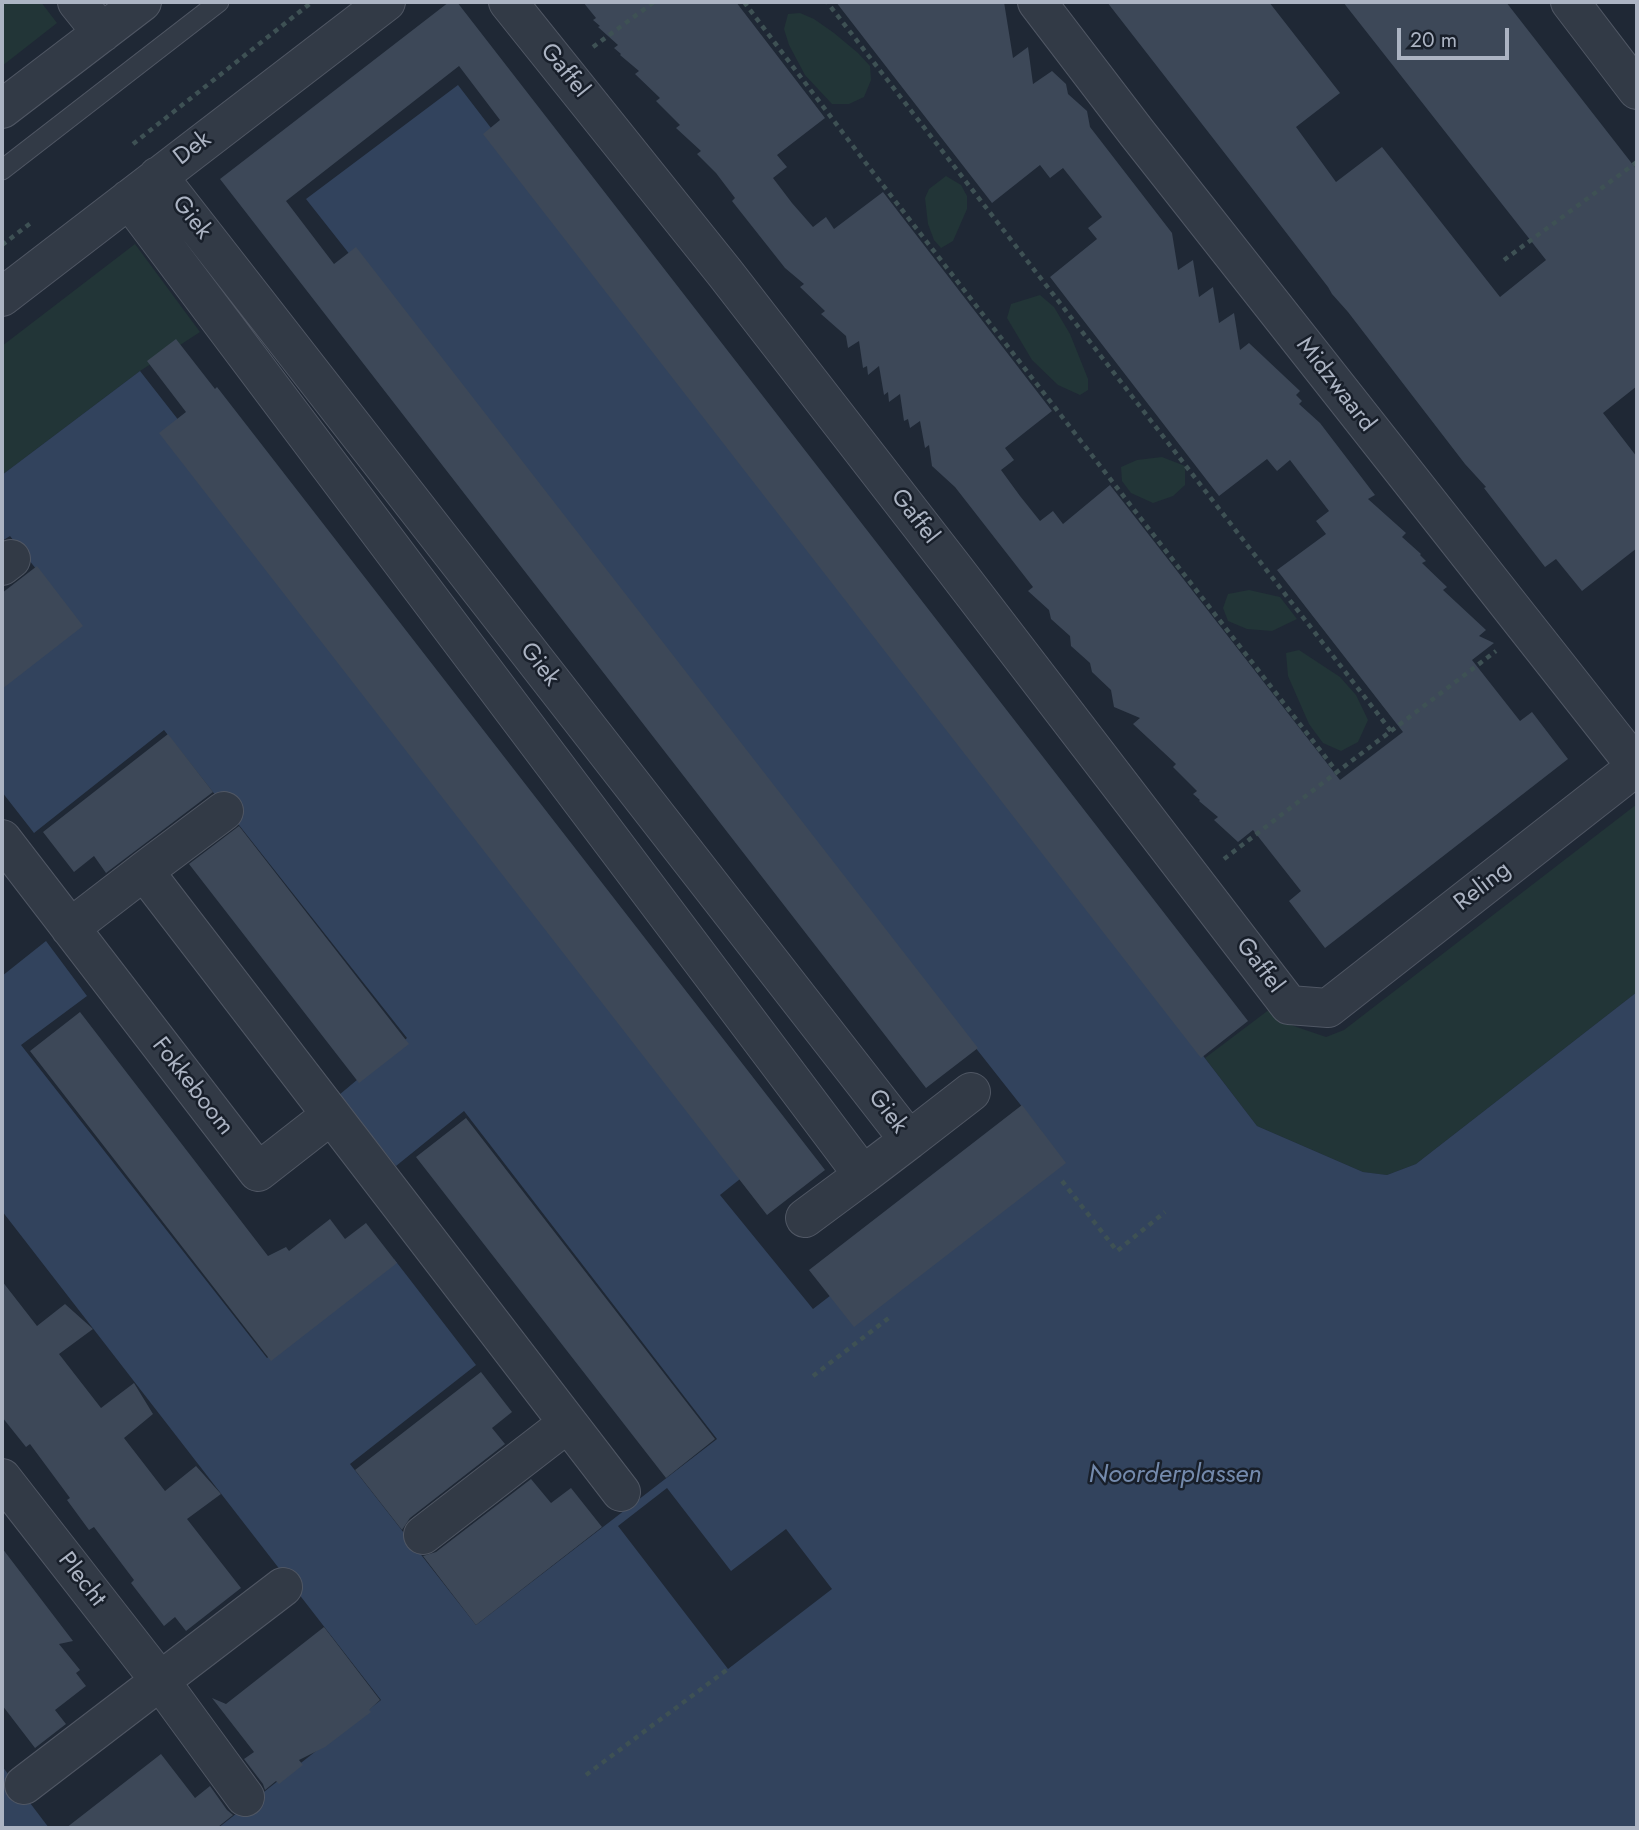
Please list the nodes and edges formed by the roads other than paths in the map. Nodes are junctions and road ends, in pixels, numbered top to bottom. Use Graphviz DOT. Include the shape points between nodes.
graph roads {
  1 [pos="77,2"];
  2 [pos="142,2"];
  3 [pos="219,2"];
  4 [pos="386,2"];
  5 [pos="509,2"];
  6 [pos="1037,2"];
  7 [pos="1570,2"];
  8 [pos="102,33"];
  9 [pos="1637,90"];
  10 [pos="2,109"];
  11 [pos="2,170"];
  12 [pos="143,188"];
  13 [pos="2,296"];
  14 [pos="1637,766"];
  15 [pos="225,811"];
  16 [pos="2,839"];
  17 [pos="144,871"];
  18 [pos="70,928"];
  19 [pos="1328,1008"];
  20 [pos="971,1092"];
  21 [pos="331,1115"];
  22 [pos="909,1140"];
  23 [pos="863,1175"];
  24 [pos="805,1218"];
  25 [pos="568,1423"];
  26 [pos="2,1478"];
  27 [pos="621,1492"];
  28 [pos="423,1535"];
  29 [pos="284,1587"];
  30 [pos="161,1682"];
  31 [pos="24,1785"];
  32 [pos="245,1797"];
  1 -- 8 [label="street"];
  2 -- 8 [label="street"];
  3 -- 11 [label="lane"];
  4 -- 12 [label="street, Dek"];
  5 -- 19 [label="street, Gaffel" via="751,306 1289,1006"];
  6 -- 14 [label="street, Midzwaard"];
  7 -- 9 [label="street"];
  8 -- 10 [label="street"];
  12 -- 13 [label="street, Dek"];
  12 -- 22 [label="street, Giek"];
  12 -- 23 [label="street, Giek"];
  14 -- 19 [label="street, Reling"];
  15 -- 17 [label="street"];
  16 -- 18 [label="street, Fokkeboom"];
  17 -- 18 [label="street"];
  17 -- 21 [label="street"];
  18 -- 21 [label="street, Fokkeboom" via="258,1172"];
  20 -- 22 [label="street"];
  21 -- 25 [label="street"];
  22 -- 23 [label="street, Giek"];
  23 -- 24 [label="street"];
  25 -- 27 [label="street"];
  25 -- 28 [label="street"];
  26 -- 30 [label="street, Plecht"];
  29 -- 30 [label="street"];
  30 -- 31 [label="street"];
  30 -- 32 [label="street, Plecht"];
}
